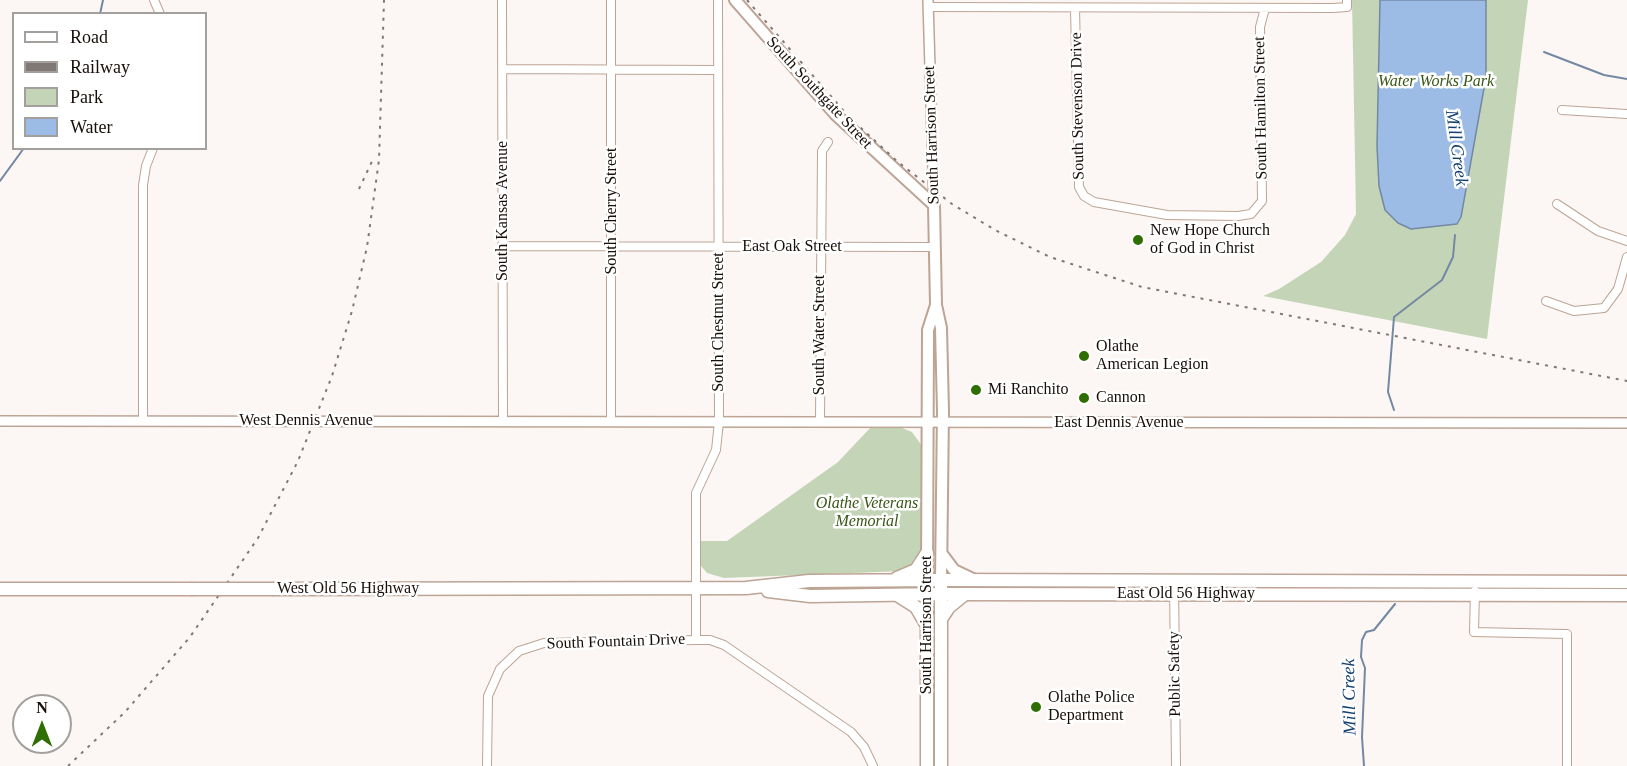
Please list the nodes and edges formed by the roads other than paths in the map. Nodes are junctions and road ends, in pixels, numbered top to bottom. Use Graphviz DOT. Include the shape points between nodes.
graph roads {
  1 [pos="502,0"];
  2 [pos="611,0"];
  3 [pos="718,0"];
  4 [pos="735,0"];
  5 [pos="1347,3"];
  6 [pos="928,4"];
  7 [pos="1151,4"];
  8 [pos="1251,4"];
  9 [pos="1075,8"];
  10 [pos="1265,8"];
  11 [pos="503,69"];
  12 [pos="612,69"];
  13 [pos="718,70"];
  14 [pos="1562,110"];
  15 [pos="1627,114"];
  16 [pos="828,142"];
  17 [pos="152,150"];
  18 [pos="1089,199"];
  19 [pos="1557,204"];
  20 [pos="934,205"];
  21 [pos="1627,241"];
  22 [pos="503,246"];
  23 [pos="612,247"];
  24 [pos="718,247"];
  25 [pos="820,247"];
  26 [pos="935,247"];
  27 [pos="1627,257"];
  28 [pos="1546,301"];
  29 [pos="936,305"];
  30 [pos="0,421"];
  31 [pos="143,421"];
  32 [pos="503,421"];
  33 [pos="611,421"];
  34 [pos="719,422"];
  35 [pos="820,422"];
  36 [pos="928,423"];
  37 [pos="943,423"];
  38 [pos="1627,423"];
  39 [pos="927,553"];
  40 [pos="942,553"];
  41 [pos="890,580"];
  42 [pos="927,580"];
  43 [pos="941,580"];
  44 [pos="976,580"];
  45 [pos="1174,581"];
  46 [pos="1627,582"];
  47 [pos="695,588"];
  48 [pos="746,588"];
  49 [pos="0,589"];
  50 [pos="1475,589"];
  51 [pos="927,594"];
  52 [pos="941,594"];
  53 [pos="965,594"];
  54 [pos="1174,594"];
  55 [pos="896,595"];
  56 [pos="1627,595"];
  57 [pos="941,619"];
  58 [pos="927,625"];
  59 [pos="696,640"];
  60 [pos="487,766"];
  61 [pos="873,766"];
  62 [pos="927,766"];
  63 [pos="941,766"];
  64 [pos="1176,766"];
  65 [pos="1567,766"];
  1 -- 11 [label="street, South Kansas Avenue"];
  2 -- 12 [label="street, South Cherry Street"];
  3 -- 13 [label="street, South Chestnut Street"];
  4 -- 20 [label="main road, South Southgate Street" via="835,114"];
  5 -- 10 [label="street"];
  6 -- 9 [label="street"];
  6 -- 20 [label="street, South Harrison Street"];
  7 -- 8 [label="street"];
  7 -- 9 [label="street"];
  8 -- 10 [label="street"];
  9 -- 18 [label="street, South Stevenson Drive" via="1079,187"];
  10 -- 18 [label="street, South Hamilton Street" via="1260,27 1260,207 1251,214 1238,216 1167,215"];
  11 -- 12 [label="street"];
  11 -- 22 [label="street, South Kansas Avenue"];
  12 -- 13 [label="street"];
  12 -- 23 [label="street, South Cherry Street"];
  13 -- 24 [label="street, South Chestnut Street"];
  14 -- 15 [label="street"];
  16 -- 25 [label="street, South Water Street" via="822,151"];
  17 -- 31 [label="street" via="143,185"];
  19 -- 21 [label="street" via="1598,231"];
  20 -- 26 [label="main road, South Harrison Street"];
  22 -- 23 [label="street, East Oak Street"];
  22 -- 32 [label="street, South Kansas Avenue"];
  23 -- 24 [label="street, East Oak Street"];
  23 -- 33 [label="street, South Cherry Street"];
  24 -- 25 [label="street, East Oak Street"];
  24 -- 34 [label="street, South Chestnut Street"];
  25 -- 26 [label="street, East Oak Street"];
  25 -- 35 [label="street, South Water Street"];
  26 -- 29 [label="main road, South Harrison Street"];
  27 -- 28 [label="street" via="1618,289 1604,308 1574,311"];
  29 -- 36 [label="main road, South Harrison Street" via="928,330"];
  29 -- 37 [label="main road, South Harrison Street"];
  30 -- 31 [label="street, West Dennis Avenue"];
  31 -- 32 [label="street, West Dennis Avenue"];
  32 -- 33 [label="street, West Dennis Avenue"];
  33 -- 34 [label="street, East Dennis Avenue"];
  34 -- 35 [label="street, East Dennis Avenue"];
  34 -- 47 [label="street, South Chestnut Street" via="716,450 696,493"];
  35 -- 36 [label="street, East Dennis Avenue"];
  36 -- 37 [label="street, East Dennis Avenue"];
  36 -- 39 [label="main road, South Harrison Street"];
  37 -- 38 [label="street, East Dennis Avenue"];
  37 -- 40 [label="main road, South Harrison Street"];
  39 -- 41 [label="main road" via="916,570"];
  39 -- 42 [label="main road, South Harrison Street"];
  40 -- 43 [label="main road, South Harrison Street"];
  40 -- 44 [label="main road" via="954,570"];
  41 -- 42 [label="main road, East Old 56 Highway"];
  41 -- 48 [label="main road, East Old 56 Highway" via="809,581"];
  42 -- 43 [label="main road, East Old 56 Highway"];
  42 -- 51 [label="main road, South Harrison Street"];
  43 -- 44 [label="main road, East Old 56 Highway"];
  43 -- 52 [label="main road, South Harrison Street"];
  44 -- 45 [label="main road, East Old 56 Highway"];
  45 -- 50 [label="main road, East Old 56 Highway"];
  45 -- 54 [label="street, Public Safety"];
  46 -- 50 [label="main road, East Old 56 Highway"];
  47 -- 48 [label="main road, East Old 56 Highway"];
  47 -- 49 [label="main road, West Old 56 Highway, bridge"];
  47 -- 59 [label="street, South Chestnut Street"];
  48 -- 55 [label="main road, East Old 56 Highway" via="810,596"];
  50 -- 54 [label="main road, East Old 56 Highway"];
  50 -- 56 [label="main road, East Old 56 Highway"];
  50 -- 65 [label="street" via="1476,633 1567,634"];
  51 -- 52 [label="main road, East Old 56 Highway"];
  51 -- 55 [label="main road, East Old 56 Highway"];
  51 -- 58 [label="main road, South Harrison Street"];
  52 -- 53 [label="main road, East Old 56 Highway"];
  52 -- 57 [label="main road, South Harrison Street"];
  53 -- 54 [label="main road, East Old 56 Highway"];
  53 -- 57 [label="main road"];
  54 -- 64 [label="street, Public Safety"];
  55 -- 58 [label="main road" via="916,607"];
  57 -- 63 [label="main road, South Harrison Street"];
  58 -- 62 [label="main road, South Harrison Street"];
  59 -- 60 [label="street, South Fountain Drive" via="544,643 519,651 500,669 488,696"];
  59 -- 61 [label="street, South Fountain Drive" via="724,645 851,732"];
}
